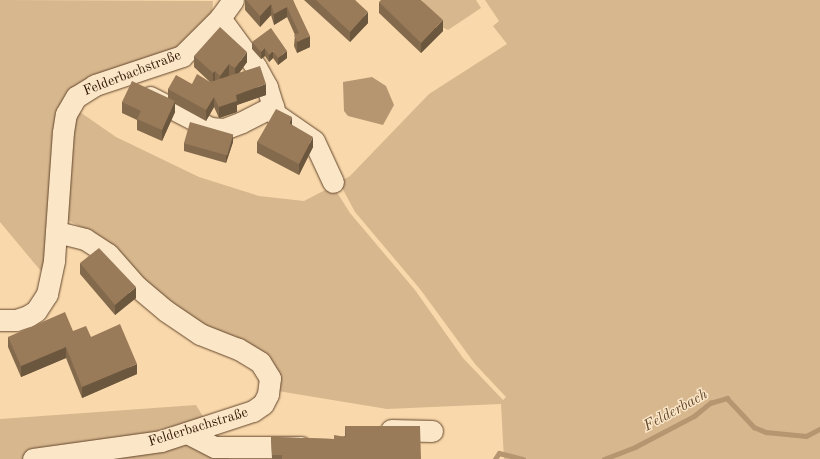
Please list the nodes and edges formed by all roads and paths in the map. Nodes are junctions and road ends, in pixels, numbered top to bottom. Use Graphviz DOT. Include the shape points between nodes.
graph roads {
  1 [pos="233,0"];
  2 [pos="220,18"];
  3 [pos="124,76"];
  4 [pos="273,106"];
  5 [pos="333,182"];
  6 [pos="56,232"];
  7 [pos="1,324"];
  8 [pos="374,430"];
  9 [pos="432,431"];
  10 [pos="187,432"];
  11 [pos="318,445"];
  12 [pos="32,459"];
  1 -- 2 [label="street, Felderbachstraße"];
  2 -- 3 [label="street, Felderbachstraße" via="182,56"];
  2 -- 4 [label="street" via="256,67 267,87"];
  3 -- 4 [label="street" via="144,94 210,128 224,128 236,124"];
  3 -- 6 [label="street, Felderbachstraße" via="85,89 69,107 63,132"];
  4 -- 5 [label="street" via="275,114 314,141"];
  6 -- 7 [label="street, Felderbachstraße" via="52,278 42,303 28,316"];
  6 -- 10 [label="street, Felderbachstraße" via="85,239 108,254 137,286 166,311 200,334 238,349 260,362 270,378 268,394 262,404 242,415"];
  8 -- 9 [label="street"];
  10 -- 11 [label="street" via="215,446"];
  10 -- 12 [label="street, Felderbachstraße" via="161,441"];
}
